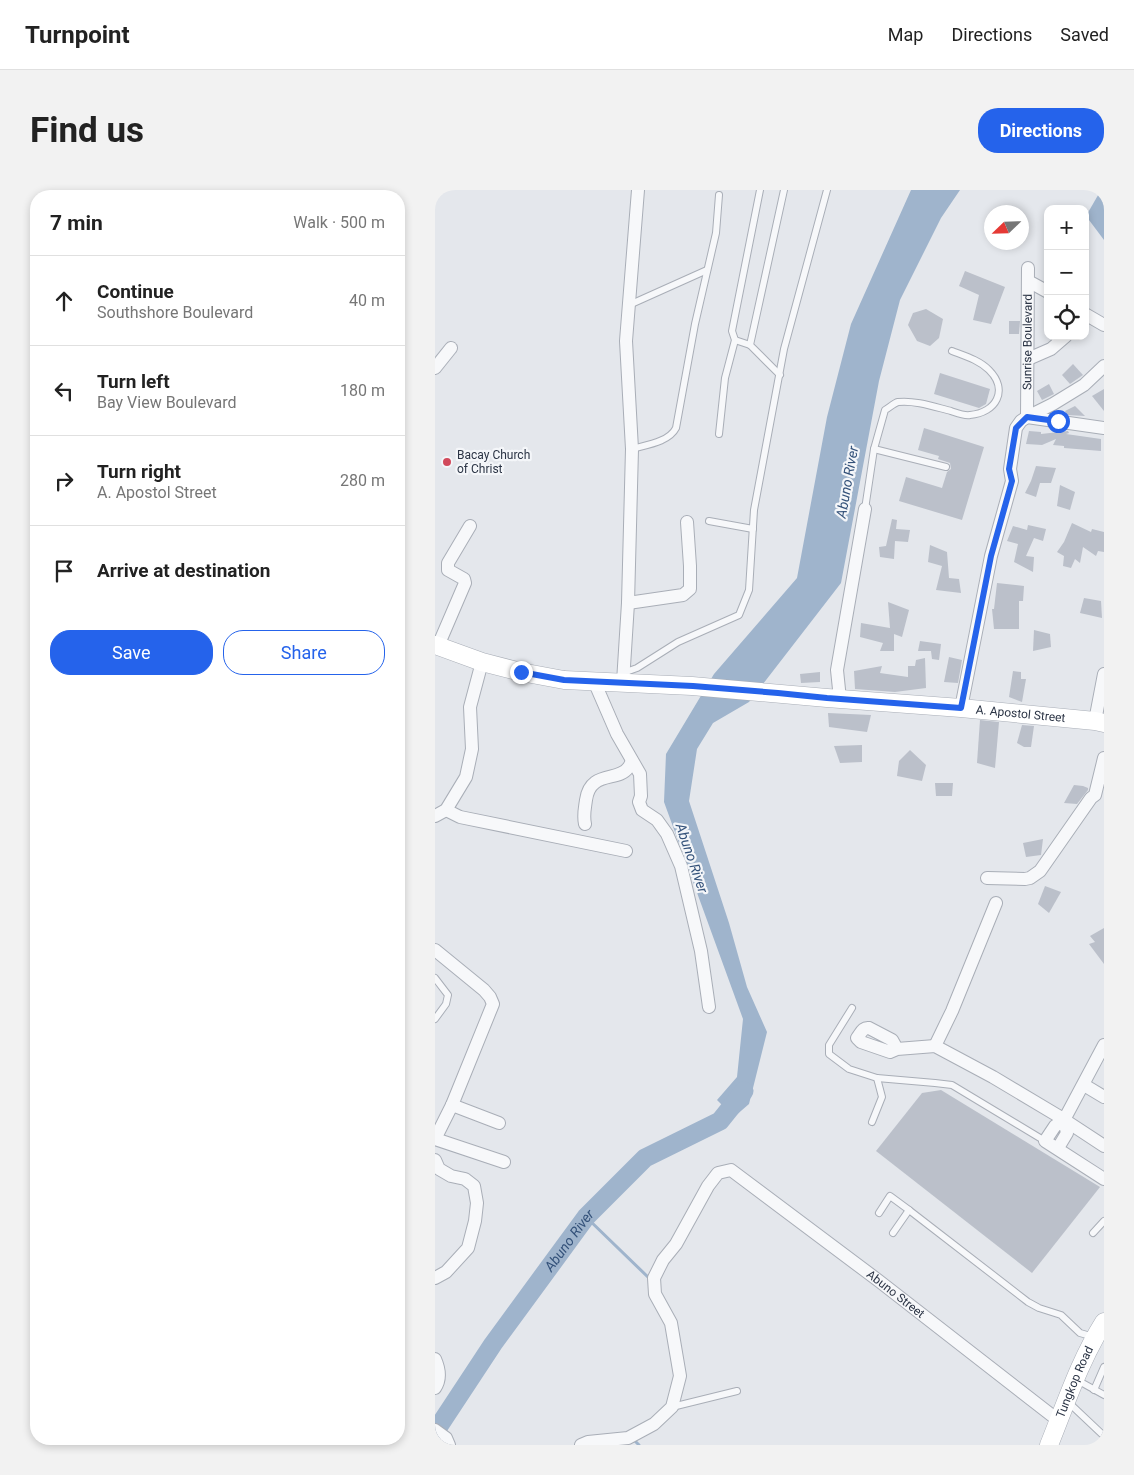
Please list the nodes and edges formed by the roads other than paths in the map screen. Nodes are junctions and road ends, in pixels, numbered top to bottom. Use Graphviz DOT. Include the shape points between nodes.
graph roads {
  1 [pos="639,190"];
  2 [pos="760,190"];
  3 [pos="784,190"];
  4 [pos="827,190"];
  5 [pos="719,195"];
  6 [pos="707,270"];
  7 [pos="1044,288"];
  8 [pos="628,306"];
  9 [pos="1089,316"];
  10 [pos="1104,325"];
  11 [pos="735,340"];
  12 [pos="1060,340"];
  13 [pos="750,345"];
  14 [pos="451,348"];
  15 [pos="952,351"];
  16 [pos="1028,359"];
  17 [pos="1104,366"];
  18 [pos="435,368"];
  19 [pos="780,375"];
  20 [pos="1053,404"];
  21 [pos="1027,417"];
  22 [pos="1063,422"];
  23 [pos="1104,428"];
  24 [pos="719,434"];
  25 [pos="632,449"];
  26 [pos="874,449"];
  27 [pos="946,467"];
  28 [pos="865,509"];
  29 [pos="709,521"];
  30 [pos="687,522"];
  31 [pos="471,526"];
  32 [pos="753,529"];
  33 [pos="628,603"];
  34 [pos="436,645"];
  35 [pos="482,662"];
  36 [pos="1104,674"];
  37 [pos="623,678"];
  38 [pos="594,681"];
  39 [pos="840,699"];
  40 [pos="961,708"];
  41 [pos="1100,722"];
  42 [pos="1104,758"];
  43 [pos="632,761"];
  44 [pos="440,813"];
  45 [pos="585,824"];
  46 [pos="626,852"];
  47 [pos="987,878"];
  48 [pos="996,903"];
  49 [pos="435,950"];
  50 [pos="435,978"];
  51 [pos="709,1006"];
  52 [pos="852,1008"];
  53 [pos="435,1018"];
  54 [pos="1104,1045"];
  55 [pos="935,1046"];
  56 [pos="897,1049"];
  57 [pos="877,1078"];
  58 [pos="1084,1085"];
  59 [pos="1104,1097"];
  60 [pos="452,1105"];
  61 [pos="1064,1120"];
  62 [pos="872,1122"];
  63 [pos="499,1123"];
  64 [pos="435,1139"];
  65 [pos="1045,1141"];
  66 [pos="1104,1146"];
  67 [pos="1058,1148"];
  68 [pos="435,1160"];
  69 [pos="504,1162"];
  70 [pos="1104,1179"];
  71 [pos="909,1210"];
  72 [pos="879,1213"];
  73 [pos="1104,1221"];
  74 [pos="893,1233"];
  75 [pos="1093,1233"];
  76 [pos="435,1278"];
  77 [pos="1104,1322"];
  78 [pos="1095,1337"];
  79 [pos="435,1359"];
  80 [pos="1104,1367"];
  81 [pos="1075,1379"];
  82 [pos="435,1388"];
  83 [pos="1094,1390"];
  84 [pos="737,1391"];
  85 [pos="1104,1395"];
  86 [pos="1067,1401"];
  87 [pos="672,1407"];
  88 [pos="1059,1421"];
  89 [pos="435,1430"];
  90 [pos="1104,1436"];
  91 [pos="448,1442"];
  92 [pos="581,1445"];
  93 [pos="1049,1445"];
  1 -- 8 [label="street"];
  2 -- 11 [label="lane" via="732,331"];
  3 -- 13 [label="lane"];
  4 -- 19 [label="lane"];
  5 -- 6 [label="lane" via="716,233"];
  6 -- 8 [label="lane"];
  6 -- 25 [label="lane" via="676,428 663,440"];
  7 -- 16 [label="street, Sunrise Boulevard" via="1028,274"];
  8 -- 25 [label="street" via="626,341"];
  9 -- 10 [label="street"];
  11 -- 13 [label="lane"];
  11 -- 24 [label="lane" via="725,378"];
  12 -- 16 [label="street"];
  13 -- 19 [label="lane"];
  14 -- 18 [label="street"];
  15 -- 26 [label="lane" via="975,360 997,379 999,393 993,406 983,413 968,416 923,403 897,402 885,410"];
  16 -- 21 [label="street, Sunrise Boulevard"];
  17 -- 20 [label="street" via="1084,385"];
  19 -- 32 [label="lane"];
  20 -- 21 [label="street"];
  20 -- 22 [label="street" via="1052,414"];
  21 -- 22 [label="street"];
  21 -- 40 [label="street" via="1016,428 1009,469 1012,481 989,564"];
  22 -- 23 [label="street"];
  25 -- 33 [label="street"];
  26 -- 27 [label="lane"];
  26 -- 28 [label="lane"];
  28 -- 39 [label="street" via="837,670"];
  29 -- 32 [label="lane"];
  30 -- 33 [label="street" via="689,589 683,595"];
  31 -- 34 [label="street" via="448,563 448,570 464,579 465,583"];
  32 -- 37 [label="lane" via="749,590 739,615 678,642"];
  33 -- 37 [label="street"];
  34 -- 35 [label="street, A. Apostol Street"];
  35 -- 38 [label="street, A. Apostol Street" via="564,680"];
  35 -- 44 [label="street" via="471,707 472,749 466,777"];
  36 -- 41 [label="street"];
  37 -- 38 [label="street, A. Apostol Street"];
  37 -- 39 [label="street, A. Apostol Street"];
  38 -- 43 [label="street"];
  39 -- 40 [label="street, A. Apostol Street"];
  40 -- 41 [label="street, A. Apostol Street"];
  42 -- 47 [label="street" via="1095,795 1040,871 1025,879"];
  43 -- 45 [label="street" via="628,770 594,783 587,792 583,815"];
  43 -- 51 [label="street" via="640,774 639,802 642,810 657,820 667,834 681,866 701,951"];
  44 -- 46 [label="street"];
  48 -- 55 [label="street"];
  49 -- 60 [label="street" via="484,990 493,1004"];
  50 -- 53 [label="lane" via="448,995 446,1004"];
  52 -- 57 [label="lane" via="829,1044 829,1054 849,1069"];
  54 -- 58 [label="street"];
  55 -- 56 [label="street"];
  55 -- 61 [label="street"];
  57 -- 62 [label="lane" via="882,1097"];
  57 -- 65 [label="lane" via="952,1086"];
  58 -- 59 [label="street"];
  58 -- 61 [label="street"];
  60 -- 63 [label="street"];
  60 -- 64 [label="street"];
  61 -- 65 [label="street" via="1055,1126"];
  61 -- 66 [label="street"];
  61 -- 67 [label="street" via="1067,1133"];
  64 -- 69 [label="street"];
  65 -- 67 [label="street"];
  67 -- 70 [label="street"];
  68 -- 76 [label="street" via="439,1168 451,1176 465,1179 474,1186 477,1203 468,1248 446,1272"];
  71 -- 72 [label="lane" via="890,1196"];
  71 -- 74 [label="lane"];
  71 -- 78 [label="lane" via="1028,1302 1061,1315 1080,1333"];
  73 -- 75 [label="lane"];
  77 -- 78 [label="street, Tungkop Road"];
  78 -- 81 [label="street, Tungkop Road"];
  79 -- 82 [label="street" via="439,1371"];
  80 -- 83 [label="lane"];
  81 -- 83 [label="lane"];
  81 -- 86 [label="street, Tungkop Road"];
  83 -- 85 [label="lane"];
  84 -- 87 [label="lane"];
  86 -- 88 [label="street, Tungkop Road"];
  86 -- 90 [label="lane"];
  87 -- 88 [label="street, Abuno Street" via="680,1376 671,1323 655,1294 655,1278 708,1186 718,1173 731,1170"];
  87 -- 92 [label="street" via="654,1424 628,1438"];
  88 -- 93 [label="street, Tungkop Road"];
  89 -- 91 [label="street"];
}
